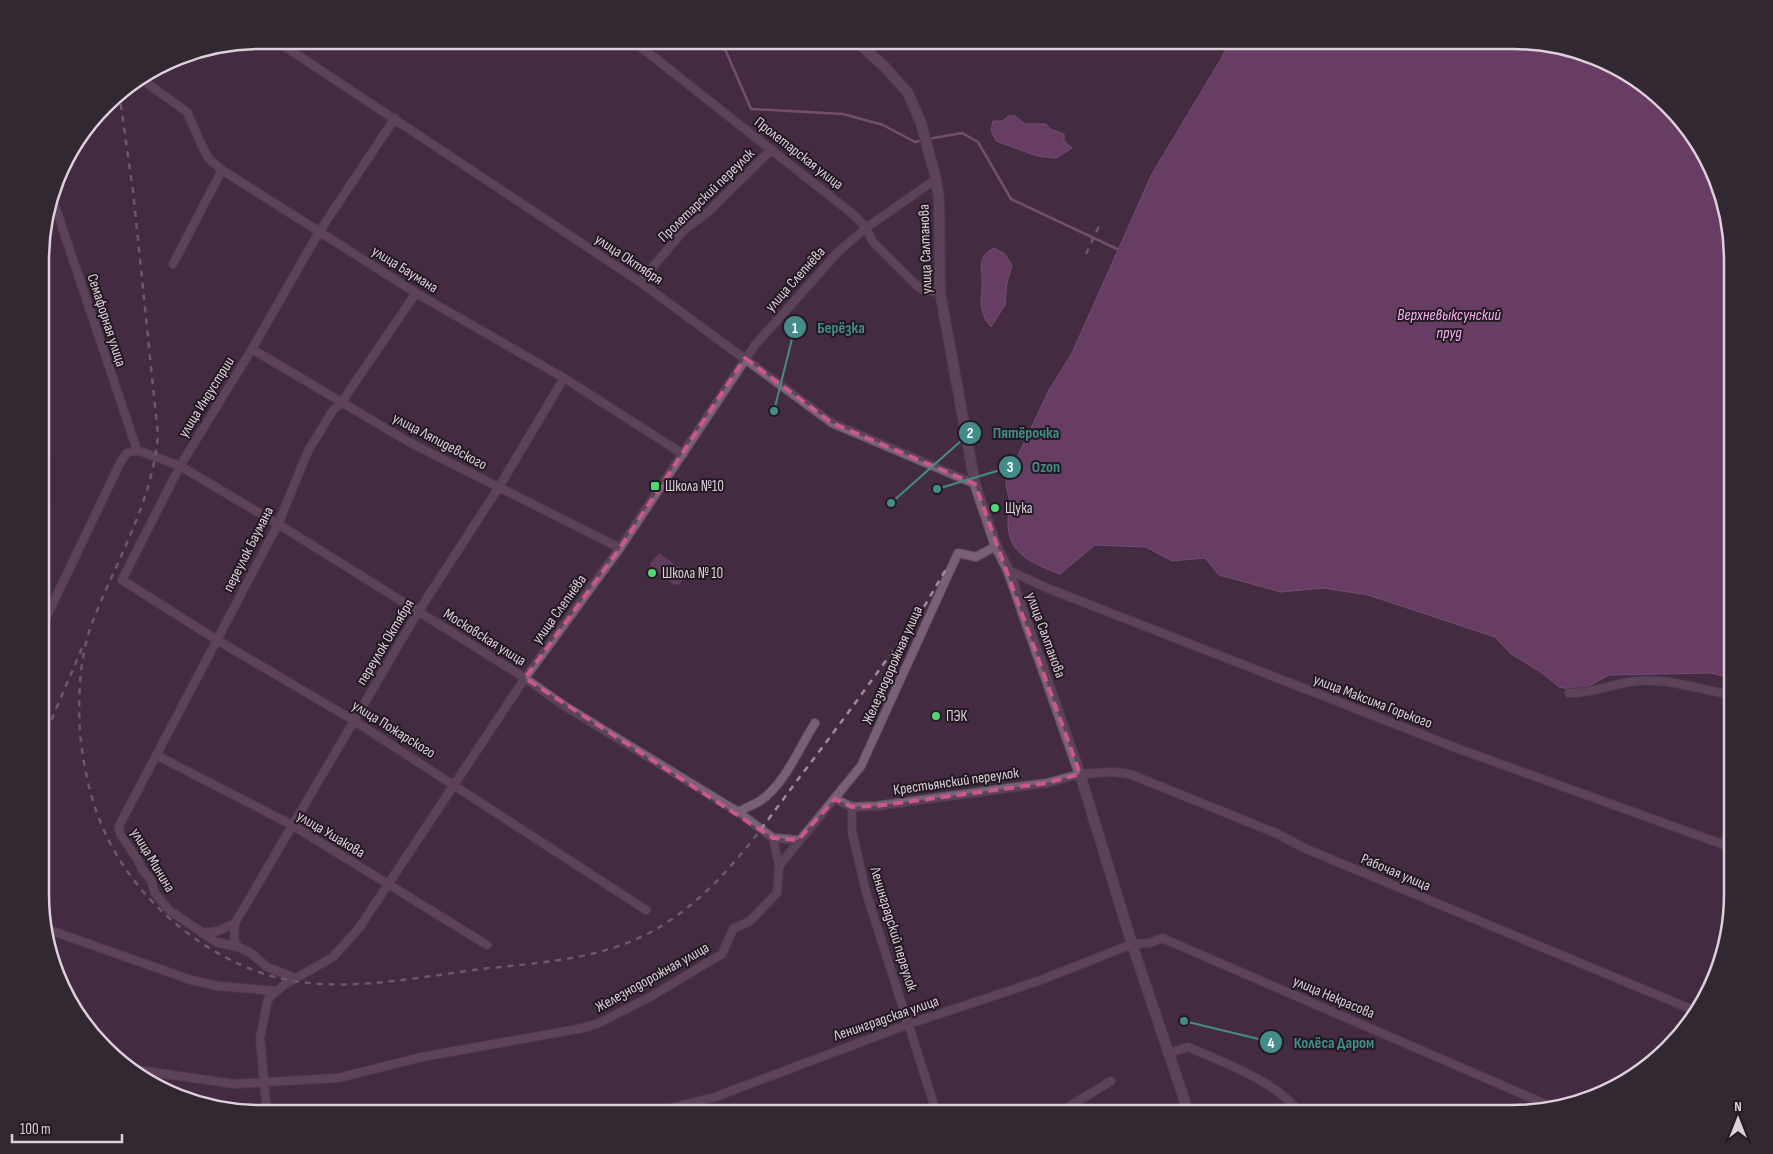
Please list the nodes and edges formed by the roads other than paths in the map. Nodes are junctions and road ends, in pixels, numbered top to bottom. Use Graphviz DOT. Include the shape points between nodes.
graph roads {
  1 [pos="289,49"];
  2 [pos="643,49"];
  3 [pos="865,49"];
  4 [pos="145,83"];
  5 [pos="395,118"];
  6 [pos="771,150"];
  7 [pos="222,170"];
  8 [pos="936,179"];
  9 [pos="55,207"];
  10 [pos="866,228"];
  11 [pos="320,232"];
  12 [pos="173,264"];
  13 [pos="640,282"];
  14 [pos="940,292"];
  15 [pos="416,293"];
  16 [pos="252,349"];
  17 [pos="745,358"];
  18 [pos="564,378"];
  19 [pos="341,403"];
  20 [pos="137,450"];
  21 [pos="683,454"];
  22 [pos="180,466"];
  23 [pos="976,484"];
  24 [pos="499,487"];
  25 [pos="278,524"];
  26 [pos="996,546"];
  27 [pos="620,548"];
  28 [pos="1008,570"];
  29 [pos="122,580"];
  30 [pos="49,611"];
  31 [pos="418,612"];
  32 [pos="217,640"];
  33 [pos="525,678"];
  34 [pos="1568,693"];
  35 [pos="1724,693"];
  36 [pos="353,720"];
  37 [pos="815,723"];
  38 [pos="156,755"];
  39 [pos="1080,774"];
  40 [pos="455,784"];
  41 [pos="835,799"];
  42 [pos="852,807"];
  43 [pos="738,812"];
  44 [pos="292,825"];
  45 [pos="119,826"];
  46 [pos="773,838"];
  47 [pos="798,840"];
  48 [pos="1724,845"];
  49 [pos="779,866"];
  50 [pos="388,884"];
  51 [pos="646,910"];
  52 [pos="235,923"];
  53 [pos="52,931"];
  54 [pos="202,933"];
  55 [pos="1132,944"];
  56 [pos="487,945"];
  57 [pos="238,947"];
  58 [pos="296,978"];
  59 [pos="276,991"];
  60 [pos="1690,1009"];
  61 [pos="909,1024"];
  62 [pos="1170,1053"];
  63 [pos="145,1071"];
  64 [pos="263,1081"];
  65 [pos="1111,1081"];
  66 [pos="1543,1103"];
  67 [pos="266,1105"];
  68 [pos="683,1105"];
  69 [pos="934,1105"];
  70 [pos="1074,1105"];
  71 [pos="1187,1105"];
  72 [pos="1295,1105"];
  1 -- 5 [label="street, улица Октября"];
  2 -- 6 [label="street, Пролетарская улица"];
  3 -- 8 [label="main road, улица Салтанова" via="908,93 921,124"];
  4 -- 7 [label="street, улица Баумана" via="187,112 209,159"];
  5 -- 11 [label="street, улица Индустрии"];
  5 -- 13 [label="street, улица Октября"];
  6 -- 10 [label="street, Пролетарская улица"];
  6 -- 13 [label="street, Пролетарский переулок" via="708,212 684,230"];
  7 -- 11 [label="street, улица Баумана"];
  7 -- 12 [label="street"];
  8 -- 10 [label="street, улица Слепнёва"];
  8 -- 14 [label="main road, улица Салтанова" via="940,216"];
  9 -- 20 [label="street, Семафорная улица"];
  10 -- 14 [label="street, Пролетарская улица" via="873,242 915,284 923,290"];
  10 -- 17 [label="street, улица Слепнёва" via="812,279"];
  11 -- 15 [label="street, улица Баумана"];
  11 -- 16 [label="street, улица Индустрии"];
  13 -- 17 [label="street, улица Октября"];
  14 -- 23 [label="main road, улица Салтанова"];
  15 -- 18 [label="street, улица Баумана"];
  15 -- 19 [label="street, переулок Баумана"];
  16 -- 19 [label="street, улица Ляпидевского"];
  16 -- 22 [label="street, улица Индустрии"];
  17 -- 21 [label="street, улица Слепнёва"];
  17 -- 23 [label="street, улица Октября" via="832,423"];
  18 -- 21 [label="street, улица Баумана"];
  18 -- 24 [label="street, переулок Октября"];
  19 -- 24 [label="street, улица Ляпидевского" via="407,441"];
  19 -- 25 [label="street, переулок Баумана" via="333,410 308,452"];
  20 -- 22 [label="street"];
  20 -- 30 [label="street" via="127,453 121,460"];
  21 -- 27 [label="street, улица Слепнёва"];
  22 -- 25 [label="street, Московская улица"];
  22 -- 29 [label="street, улица Индустрии"];
  23 -- 26 [label="main road, улица Салтанова"];
  24 -- 27 [label="street, улица Ляпидевского"];
  24 -- 31 [label="street, переулок Октября"];
  25 -- 31 [label="street, Московская улица"];
  25 -- 32 [label="street, переулок Баумана"];
  26 -- 28 [label="main road, улица Салтанова"];
  26 -- 41 [label="street, Железнодорожная улица" via="976,557 958,553 861,766"];
  27 -- 33 [label="street, улица Слепнёва"];
  28 -- 39 [label="main road, улица Салтанова"];
  28 -- 48 [label="street, улица Максима Горького" via="1459,749"];
  29 -- 32 [label="street, улица Пожарского"];
  31 -- 33 [label="street, Московская улица"];
  31 -- 36 [label="street, переулок Октября"];
  32 -- 36 [label="street, улица Пожарского"];
  32 -- 38 [label="street, переулок Баумана"];
  33 -- 40 [label="street, улица Слепнёва"];
  33 -- 43 [label="street, Московская улица"];
  34 -- 35 [label="street" via="1591,692 1608,685 1640,681 1694,686"];
  36 -- 40 [label="street, улица Пожарского"];
  36 -- 44 [label="street, переулок Октября"];
  37 -- 43 [label="street" via="769,793"];
  38 -- 44 [label="street, улица Ушакова"];
  38 -- 45 [label="street, переулок Баумана"];
  39 -- 42 [label="street, Крестьянский переулок" via="1047,783"];
  39 -- 55 [label="main road, улица Салтанова"];
  39 -- 60 [label="street, Рабочая улица" via="1130,774"];
  40 -- 50 [label="street, улица Слепнёва"];
  40 -- 51 [label="street, улица Пожарского"];
  41 -- 42 [label="street, Крестьянский переулок"];
  41 -- 47 [label="street, Железнодорожная улица"];
  42 -- 61 [label="street, Ленинградский переулок" via="852,832 866,892"];
  43 -- 46 [label="street, Московская улица"];
  44 -- 50 [label="street, улица Ушакова"];
  44 -- 52 [label="street, переулок Октября"];
  45 -- 54 [label="street, улица Минина" via="120,834 168,910"];
  46 -- 47 [label="street"];
  46 -- 49 [label="street"];
  47 -- 49 [label="street, Железнодорожная улица"];
  49 -- 64 [label="street, Железнодорожная улица" via="777,893 750,921 733,929 722,954 650,997 599,1022 422,1057 338,1078"];
  50 -- 56 [label="street, улица Ушакова"];
  50 -- 58 [label="street, улица Слепнёва" via="346,945 323,964"];
  52 -- 54 [label="street" via="218,931"];
  52 -- 57 [label="street" via="234,940"];
  53 -- 59 [label="street" via="191,980"];
  54 -- 57 [label="street, улица Минина" via="216,942"];
  55 -- 61 [label="street, Ленинградская улица" via="1041,980"];
  55 -- 62 [label="main road, улица Салтанова"];
  55 -- 66 [label="street, улица Некрасова" via="1150,943 1162,938 1196,951"];
  57 -- 58 [label="street, улица Минина" via="267,967"];
  58 -- 59 [label="street, улица Слепнёва"];
  59 -- 64 [label="street, улица Слепнёва" via="268,999 262,1023"];
  61 -- 68 [label="street, Ленинградская улица" via="714,1097"];
  61 -- 69 [label="street, Ленинградский переулок"];
  62 -- 71 [label="main road, улица Салтанова"];
  62 -- 72 [label="street" via="1188,1047 1229,1065"];
  63 -- 64 [label="street" via="234,1084"];
  64 -- 67 [label="street, улица Слепнёва"];
  65 -- 70 [label="street"];
}
